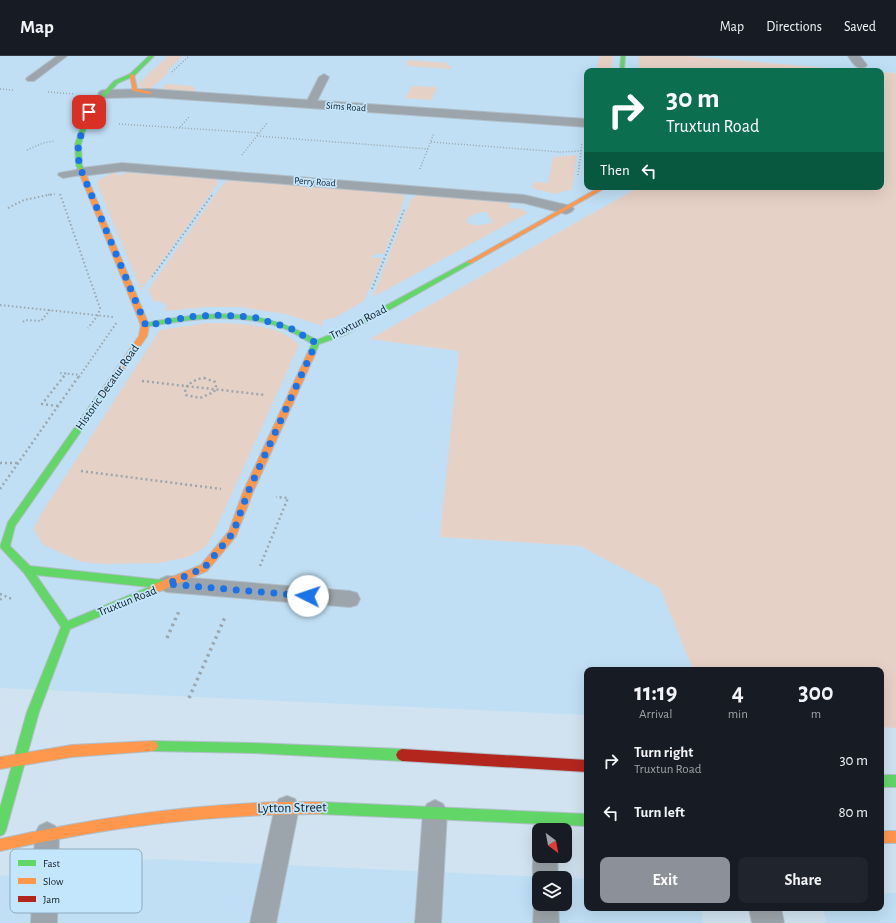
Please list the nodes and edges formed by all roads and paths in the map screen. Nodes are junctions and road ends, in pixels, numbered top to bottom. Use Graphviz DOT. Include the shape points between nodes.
graph roads {
  1 [pos="63,56"];
  2 [pos="152,56"];
  3 [pos="189,56"];
  4 [pos="623,56"];
  5 [pos="854,56"];
  6 [pos="186,59"];
  7 [pos="191,59"];
  8 [pos="861,65"];
  9 [pos="622,68"];
  10 [pos="172,72"];
  11 [pos="132,75"];
  12 [pos="324,77"];
  13 [pos="31,79"];
  14 [pos="0,89"];
  15 [pos="16,90"];
  16 [pos="48,92"];
  17 [pos="149,93"];
  18 [pos="80,94"];
  19 [pos="104,94"];
  20 [pos="310,105"];
  21 [pos="269,120"];
  22 [pos="119,124"];
  23 [pos="584,124"];
  24 [pos="435,130"];
  25 [pos="260,133"];
  26 [pos="257,136"];
  27 [pos="56,140"];
  28 [pos="431,142"];
  29 [pos="428,149"];
  30 [pos="27,150"];
  31 [pos="581,151"];
  32 [pos="240,157"];
  33 [pos="420,169"];
  34 [pos="82,172"];
  35 [pos="63,175"];
  36 [pos="599,190"];
  37 [pos="60,193"];
  38 [pos="212,195"];
  39 [pos="406,204"];
  40 [pos="8,208"];
  41 [pos="566,209"];
  42 [pos="148,283"];
  43 [pos="369,295"];
  44 [pos="0,305"];
  45 [pos="50,310"];
  46 [pos="98,315"];
  47 [pos="119,317"];
  48 [pos="23,322"];
  49 [pos="114,326"];
  50 [pos="146,326"];
  51 [pos="88,328"];
  52 [pos="316,343"];
  53 [pos="60,373"];
  54 [pos="66,373"];
  55 [pos="80,375"];
  56 [pos="137,381"];
  57 [pos="186,385"];
  58 [pos="216,389"];
  59 [pos="266,395"];
  60 [pos="58,406"];
  61 [pos="0,463"];
  62 [pos="10,463"];
  63 [pos="76,471"];
  64 [pos="0,489"];
  65 [pos="221,489"];
  66 [pos="26,570"];
  67 [pos="167,584"];
  68 [pos="3,596"];
  69 [pos="350,599"];
  70 [pos="0,600"];
  71 [pos="179,611"];
  72 [pos="66,626"];
  73 [pos="167,638"];
  74 [pos="20,758"];
  75 [pos="0,763"];
  76 [pos="584,766"];
  77 [pos="884,781"];
  78 [pos="896,781"];
  79 [pos="287,807"];
  80 [pos="435,812"];
  81 [pos="584,820"];
  82 [pos="535,823"];
  83 [pos="555,823"];
  84 [pos="0,830"];
  85 [pos="47,834"];
  86 [pos="884,837"];
  87 [pos="896,838"];
  88 [pos="0,845"];
  89 [pos="46,849"];
  90 [pos="546,911"];
  91 [pos="766,911"];
  92 [pos="44,913"];
  93 [pos="44,923"];
  94 [pos="263,923"];
  95 [pos="428,923"];
  96 [pos="546,923"];
  97 [pos="768,923"];
  1 -- 13 [label="lane"];
  2 -- 11 [label="street"];
  3 -- 6 [label="path"];
  4 -- 9 [label="street"];
  5 -- 8 [label="street"];
  6 -- 7 [label="path"];
  6 -- 10 [label="path"];
  11 -- 17 [label="street" via="135,90"];
  11 -- 19 [label="street" via="116,82"];
  12 -- 20 [label="lane"];
  14 -- 15 [label="path"];
  16 -- 18 [label="path"];
  17 -- 19 [label="street, Sims Road"];
  17 -- 20 [label="street, Sims Road"];
  19 -- 34 [label="street" via="89,112 78,144"];
  20 -- 23 [label="street, Sims Road"];
  21 -- 25 [label="path"];
  22 -- 25 [label="path"];
  24 -- 28 [label="path"];
  25 -- 26 [label="path"];
  26 -- 29 [label="path"];
  26 -- 32 [label="path"];
  27 -- 30 [label="path"];
  28 -- 29 [label="path"];
  28 -- 31 [label="path" via="562,152"];
  29 -- 33 [label="path"];
  34 -- 35 [label="lane, Perry Road"];
  34 -- 41 [label="street, Perry Road" via="122,167 524,199"];
  34 -- 50 [label="street"];
  35 -- 37 [label="path" via="64,184"];
  36 -- 41 [label="street, Truxtun Road"];
  37 -- 40 [label="path" via="24,200"];
  37 -- 46 [label="path" via="100,308"];
  38 -- 42 [label="path"];
  39 -- 43 [label="path"];
  41 -- 52 [label="street, Truxtun Road" via="342,333"];
  44 -- 45 [label="path"];
  45 -- 46 [label="path"];
  45 -- 48 [label="path" via="40,322"];
  46 -- 47 [label="path"];
  46 -- 51 [label="path"];
  49 -- 55 [label="path"];
  50 -- 52 [label="street" via="187,317 253,317 290,328"];
  50 -- 66 [label="street, Historic Decatur Road" via="143,336 11,525 5,548"];
  52 -- 67 [label="street, Truxtun Road" via="248,492 233,533 204,568"];
  53 -- 54 [label="path"];
  54 -- 55 [label="path"];
  54 -- 60 [label="path" via="42,404"];
  55 -- 60 [label="path"];
  56 -- 57 [label="path"];
  57 -- 58 [label="path"];
  57 -- 58 [label="path" via="204,378 215,382"];
  57 -- 58 [label="path" via="186,395 194,398 205,397"];
  58 -- 59 [label="path"];
  60 -- 64 [label="path"];
  61 -- 62 [label="path"];
  63 -- 65 [label="path"];
  66 -- 67 [label="street"];
  66 -- 72 [label="street, Historic Decatur Road"];
  67 -- 69 [label="lane"];
  67 -- 72 [label="street, Truxtun Road"];
  68 -- 70 [label="path"];
  71 -- 73 [label="path"];
  72 -- 74 [label="street" via="33,712"];
  74 -- 75 [label="street"];
  74 -- 76 [label="street" via="68,750 144,745 214,746"];
  74 -- 84 [label="street"];
  77 -- 78 [label="street"];
  79 -- 80 [label="street, Lytton Street"];
  79 -- 85 [label="street, Lytton Street" via="224,809 150,816"];
  79 -- 94 [label="lane"];
  80 -- 82 [label="street, Lytton Street"];
  80 -- 95 [label="lane"];
  81 -- 83 [label="street, Lytton Street"];
  85 -- 88 [label="street, Lytton Street"];
  85 -- 89 [label="lane"];
  86 -- 87 [label="street"];
  90 -- 96 [label="lane"];
  91 -- 97 [label="street"];
  92 -- 93 [label="lane"];
}
